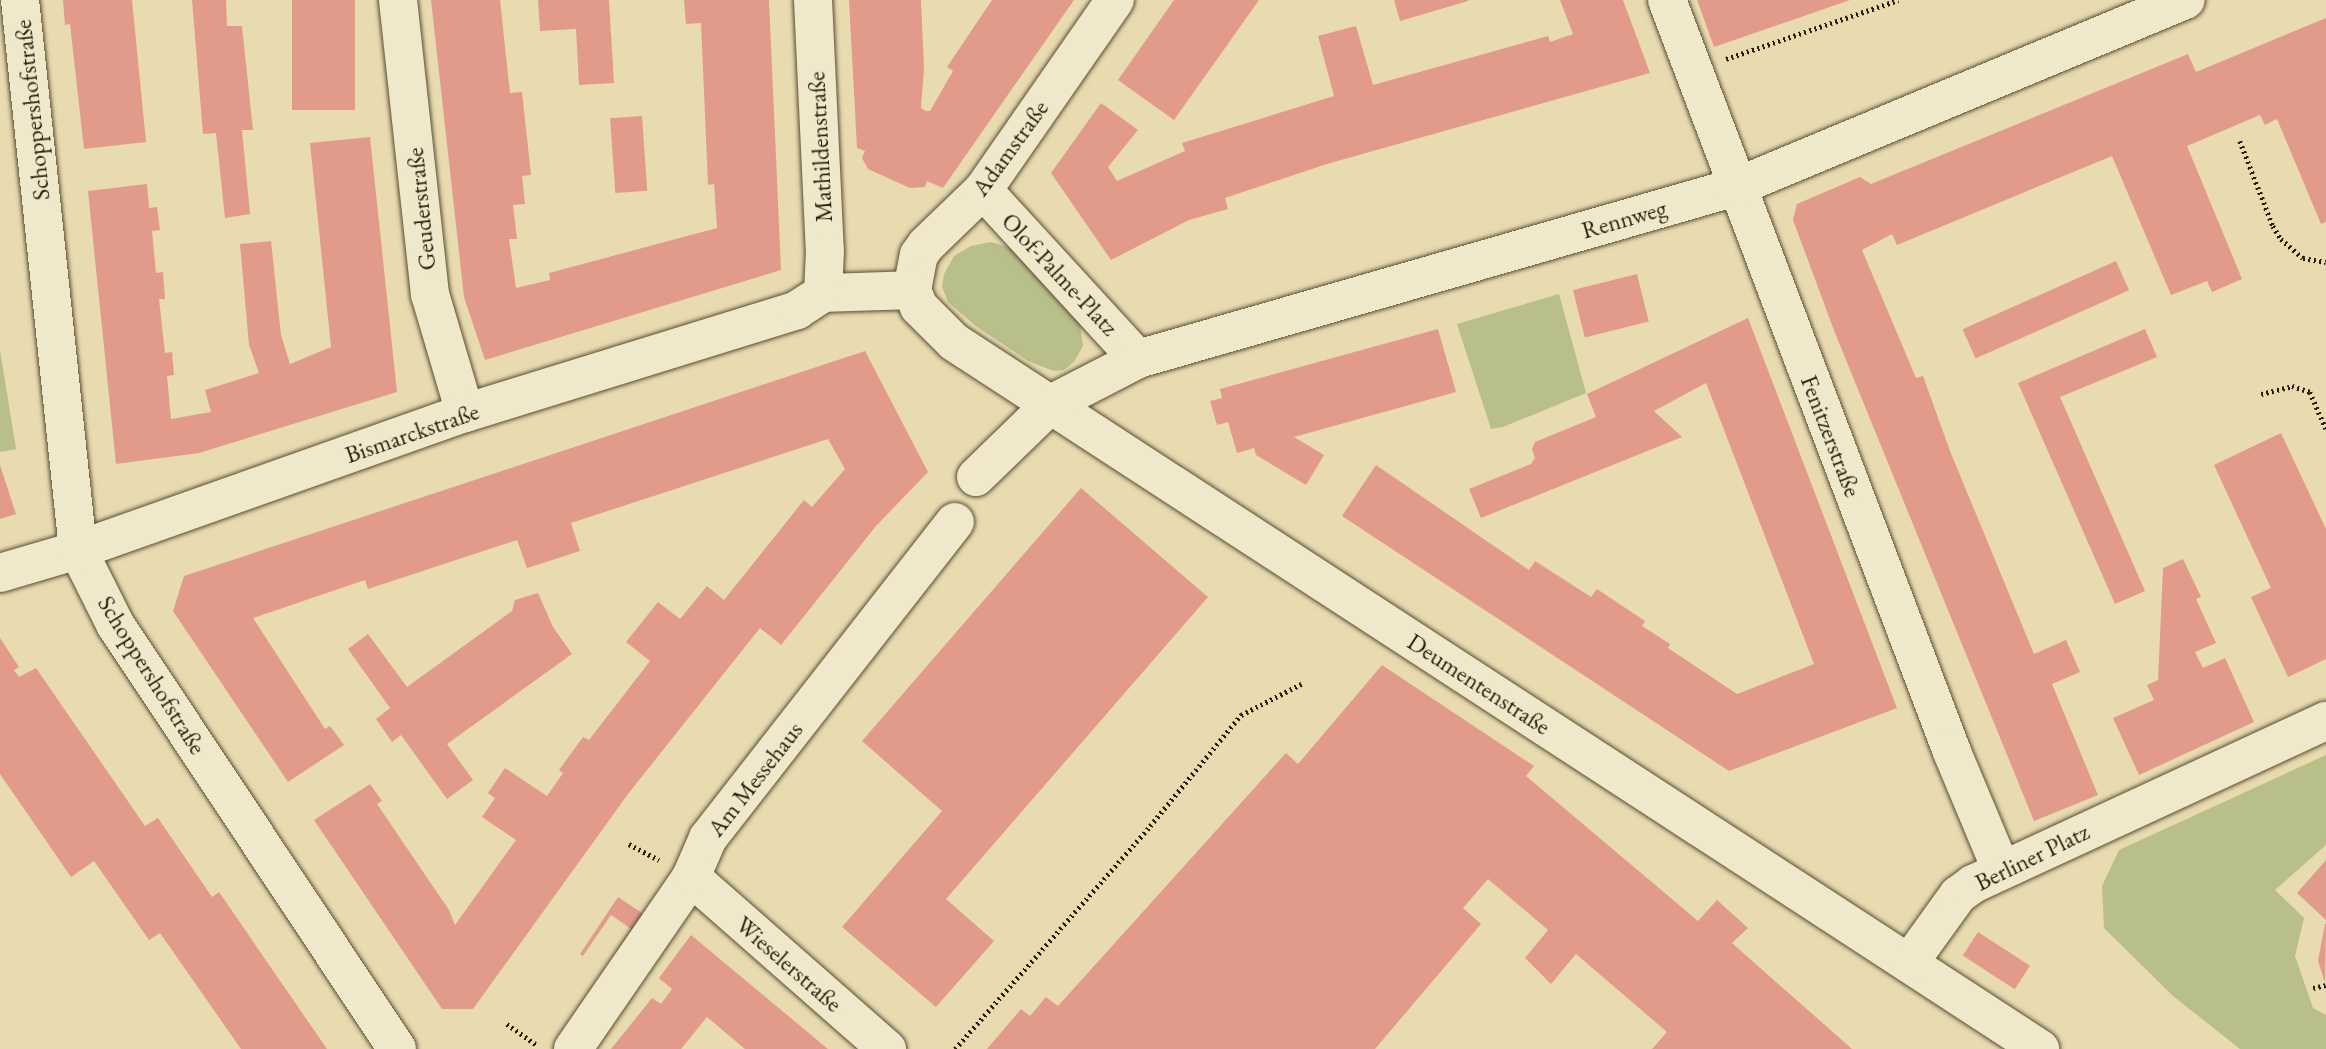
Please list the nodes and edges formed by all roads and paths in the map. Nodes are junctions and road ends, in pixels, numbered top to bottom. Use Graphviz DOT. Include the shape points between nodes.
graph roads {
  1 [pos="20,0"];
  2 [pos="398,0"];
  3 [pos="813,0"];
  4 [pos="1115,0"];
  5 [pos="1667,0"];
  6 [pos="1898,0"];
  7 [pos="2186,0"];
  8 [pos="1695,69"];
  9 [pos="16,100"];
  10 [pos="2240,141"];
  11 [pos="1736,187"];
  12 [pos="983,190"];
  13 [pos="2326,262"];
  14 [pos="912,290"];
  15 [pos="823,293"];
  16 [pos="1138,359"];
  17 [pos="2261,394"];
  18 [pos="1051,404"];
  19 [pos="466,413"];
  20 [pos="2326,429"];
  21 [pos="976,477"];
  22 [pos="955,522"];
  23 [pos="78,550"];
  24 [pos="0,573"];
  25 [pos="1301,684"];
  26 [pos="2326,721"];
  27 [pos="2001,869"];
  28 [pos="691,877"];
  29 [pos="1909,962"];
  30 [pos="2326,985"];
  31 [pos="2313,988"];
  32 [pos="507,1024"];
  33 [pos="397,1049"];
  34 [pos="544,1049"];
  35 [pos="573,1049"];
  36 [pos="887,1049"];
  37 [pos="956,1049"];
  38 [pos="2040,1049"];
  1 -- 9 [label="street, Schoppershofstraße"];
  2 -- 19 [label="street, Geuderstraße" via="430,294"];
  3 -- 15 [label="street, Mathildenstraße"];
  4 -- 12 [label="street, Adamstraße"];
  5 -- 8 [label="street, Fenitzerstraße"];
  6 -- 8 [label="path"];
  7 -- 11 [label="street, Rennweg"];
  8 -- 11 [label="street, Fenitzerstraße"];
  9 -- 23 [label="street, Schoppershofstraße"];
  10 -- 13 [label="path" via="2281,239 2303,258"];
  11 -- 16 [label="street, Rennweg"];
  11 -- 27 [label="street, Fenitzerstraße"];
  12 -- 14 [label="street, Adamstraße" via="926,245 919,255"];
  12 -- 16 [label="street, Olof-Palme-Platz"];
  14 -- 15 [label="street"];
  14 -- 18 [label="street" via="919,307 954,342"];
  15 -- 19 [label="street, Bismarckstraße" via="796,310"];
  16 -- 18 [label="street, Rennweg"];
  17 -- 20 [label="path" via="2292,386 2310,392"];
  18 -- 21 [label="street"];
  18 -- 29 [label="street, Deumentenstraße"];
  19 -- 23 [label="street, Bismarckstraße"];
  22 -- 28 [label="street, Am Messehaus" via="708,838"];
  23 -- 24 [label="street, Bismarckstraße"];
  23 -- 33 [label="street, Schoppershofstraße" via="115,624"];
  25 -- 37 [label="path" via="1241,715"];
  26 -- 27 [label="street, Berliner Platz"];
  27 -- 29 [label="street, Berliner Platz" via="1958,895"];
  28 -- 35 [label="street, Am Messehaus"];
  28 -- 36 [label="street, Wieselerstraße"];
  29 -- 38 [label="street"];
  30 -- 31 [label="path"];
  32 -- 34 [label="path"];
}
